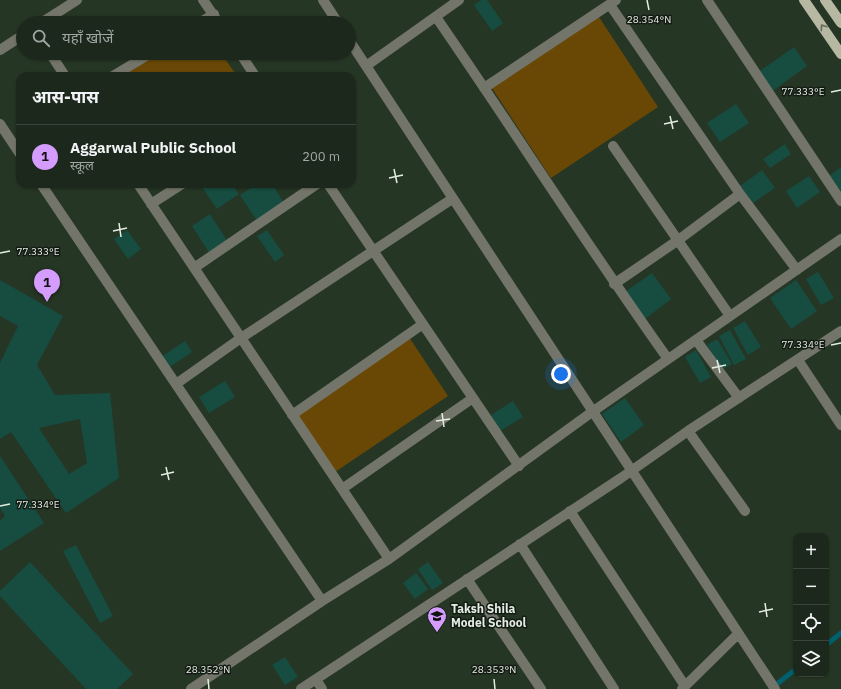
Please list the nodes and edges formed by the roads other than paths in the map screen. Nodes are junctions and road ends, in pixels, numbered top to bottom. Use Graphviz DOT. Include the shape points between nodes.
graph roads {
  1 [pos="77,0"];
  2 [pos="203,0"];
  3 [pos="323,0"];
  4 [pos="459,0"];
  5 [pos="707,0"];
  6 [pos="804,0"];
  7 [pos="825,0"];
  8 [pos="613,2"];
  9 [pos="214,14"];
  10 [pos="52,16"];
  11 [pos="211,16"];
  12 [pos="333,16"];
  13 [pos="436,17"];
  14 [pos="841,24"];
  15 [pos="16,40"];
  16 [pos="0,50"];
  17 [pos="356,51"];
  18 [pos="841,54"];
  19 [pos="55,60"];
  20 [pos="140,60"];
  21 [pos="245,60"];
  22 [pos="366,66"];
  23 [pos="63,72"];
  24 [pos="120,72"];
  25 [pos="252,72"];
  26 [pos="484,88"];
  27 [pos="0,124"];
  28 [pos="613,146"];
  29 [pos="16,148"];
  30 [pos="43,188"];
  31 [pos="141,188"];
  32 [pos="176,188"];
  33 [pos="311,188"];
  34 [pos="331,188"];
  35 [pos="740,194"];
  36 [pos="452,198"];
  37 [pos="841,201"];
  38 [pos="151,204"];
  39 [pos="841,239"];
  40 [pos="677,241"];
  41 [pos="373,250"];
  42 [pos="194,268"];
  43 [pos="797,270"];
  44 [pos="614,284"];
  45 [pos="730,316"];
  46 [pos="423,324"];
  47 [pos="841,331"];
  48 [pos="241,338"];
  49 [pos="696,340"];
  50 [pos="668,359"];
  51 [pos="798,360"];
  52 [pos="176,384"];
  53 [pos="473,398"];
  54 [pos="739,398"];
  55 [pos="592,412"];
  56 [pos="292,415"];
  57 [pos="841,425"];
  58 [pos="688,431"];
  59 [pos="519,466"];
  60 [pos="631,471"];
  61 [pos="342,489"];
  62 [pos="570,511"];
  63 [pos="745,511"];
  64 [pos="520,544"];
  65 [pos="389,559"];
  66 [pos="467,579"];
  67 [pos="322,601"];
  68 [pos="738,634"];
  69 [pos="316,679"];
  70 [pos="683,688"];
  71 [pos="191,689"];
  72 [pos="301,689"];
  73 [pos="322,689"];
  74 [pos="541,689"];
  75 [pos="614,689"];
  76 [pos="775,689"];
  1 -- 10 [label="street"];
  2 -- 9 [label="street"];
  3 -- 12 [label="street"];
  4 -- 13 [label="street"];
  5 -- 37 [label="street"];
  18 -- 6 [label="main road, one-way"];
  7 -- 14 [label="main road"];
  8 -- 26 [label="street"];
  8 -- 35 [label="street"];
  9 -- 11 [label="street"];
  13 -- 22 [label="street"];
  13 -- 26 [label="street"];
  15 -- 16 [label="street"];
  17 -- 22 [label="street"];
  19 -- 23 [label="street"];
  20 -- 24 [label="street"];
  21 -- 25 [label="street"];
  22 -- 36 [label="street"];
  26 -- 44 [label="street"];
  27 -- 29 [label="street"];
  28 -- 40 [label="street"];
  30 -- 52 [label="street"];
  31 -- 38 [label="street"];
  32 -- 38 [label="street"];
  33 -- 42 [label="street"];
  34 -- 41 [label="street"];
  35 -- 40 [label="street"];
  35 -- 43 [label="street"];
  36 -- 41 [label="street"];
  36 -- 55 [label="street"];
  38 -- 42 [label="street"];
  39 -- 43 [label="street"];
  40 -- 44 [label="street"];
  40 -- 45 [label="street"];
  41 -- 46 [label="street"];
  41 -- 48 [label="street"];
  42 -- 48 [label="street"];
  43 -- 45 [label="street"];
  44 -- 50 [label="street"];
  45 -- 49 [label="street"];
  46 -- 53 [label="street"];
  46 -- 56 [label="street"];
  47 -- 51 [label="street"];
  48 -- 52 [label="street"];
  48 -- 56 [label="street"];
  49 -- 50 [label="street"];
  49 -- 54 [label="street"];
  50 -- 55 [label="street"];
  51 -- 54 [label="street"];
  51 -- 57 [label="street"];
  52 -- 67 [label="street"];
  53 -- 59 [label="street"];
  53 -- 61 [label="street"];
  54 -- 58 [label="street"];
  55 -- 59 [label="street"];
  55 -- 60 [label="street"];
  56 -- 61 [label="street"];
  58 -- 60 [label="street"];
  58 -- 63 [label="street"];
  59 -- 65 [label="street"];
  60 -- 62 [label="street"];
  60 -- 68 [label="street"];
  61 -- 65 [label="street"];
  62 -- 64 [label="street"];
  62 -- 70 [label="street"];
  64 -- 66 [label="street"];
  64 -- 75 [label="street"];
  65 -- 67 [label="street"];
  66 -- 69 [label="street"];
  66 -- 74 [label="street"];
  67 -- 71 [label="street"];
  68 -- 70 [label="street"];
  68 -- 76 [label="street"];
  69 -- 72 [label="street"];
  69 -- 73 [label="street"];
}
